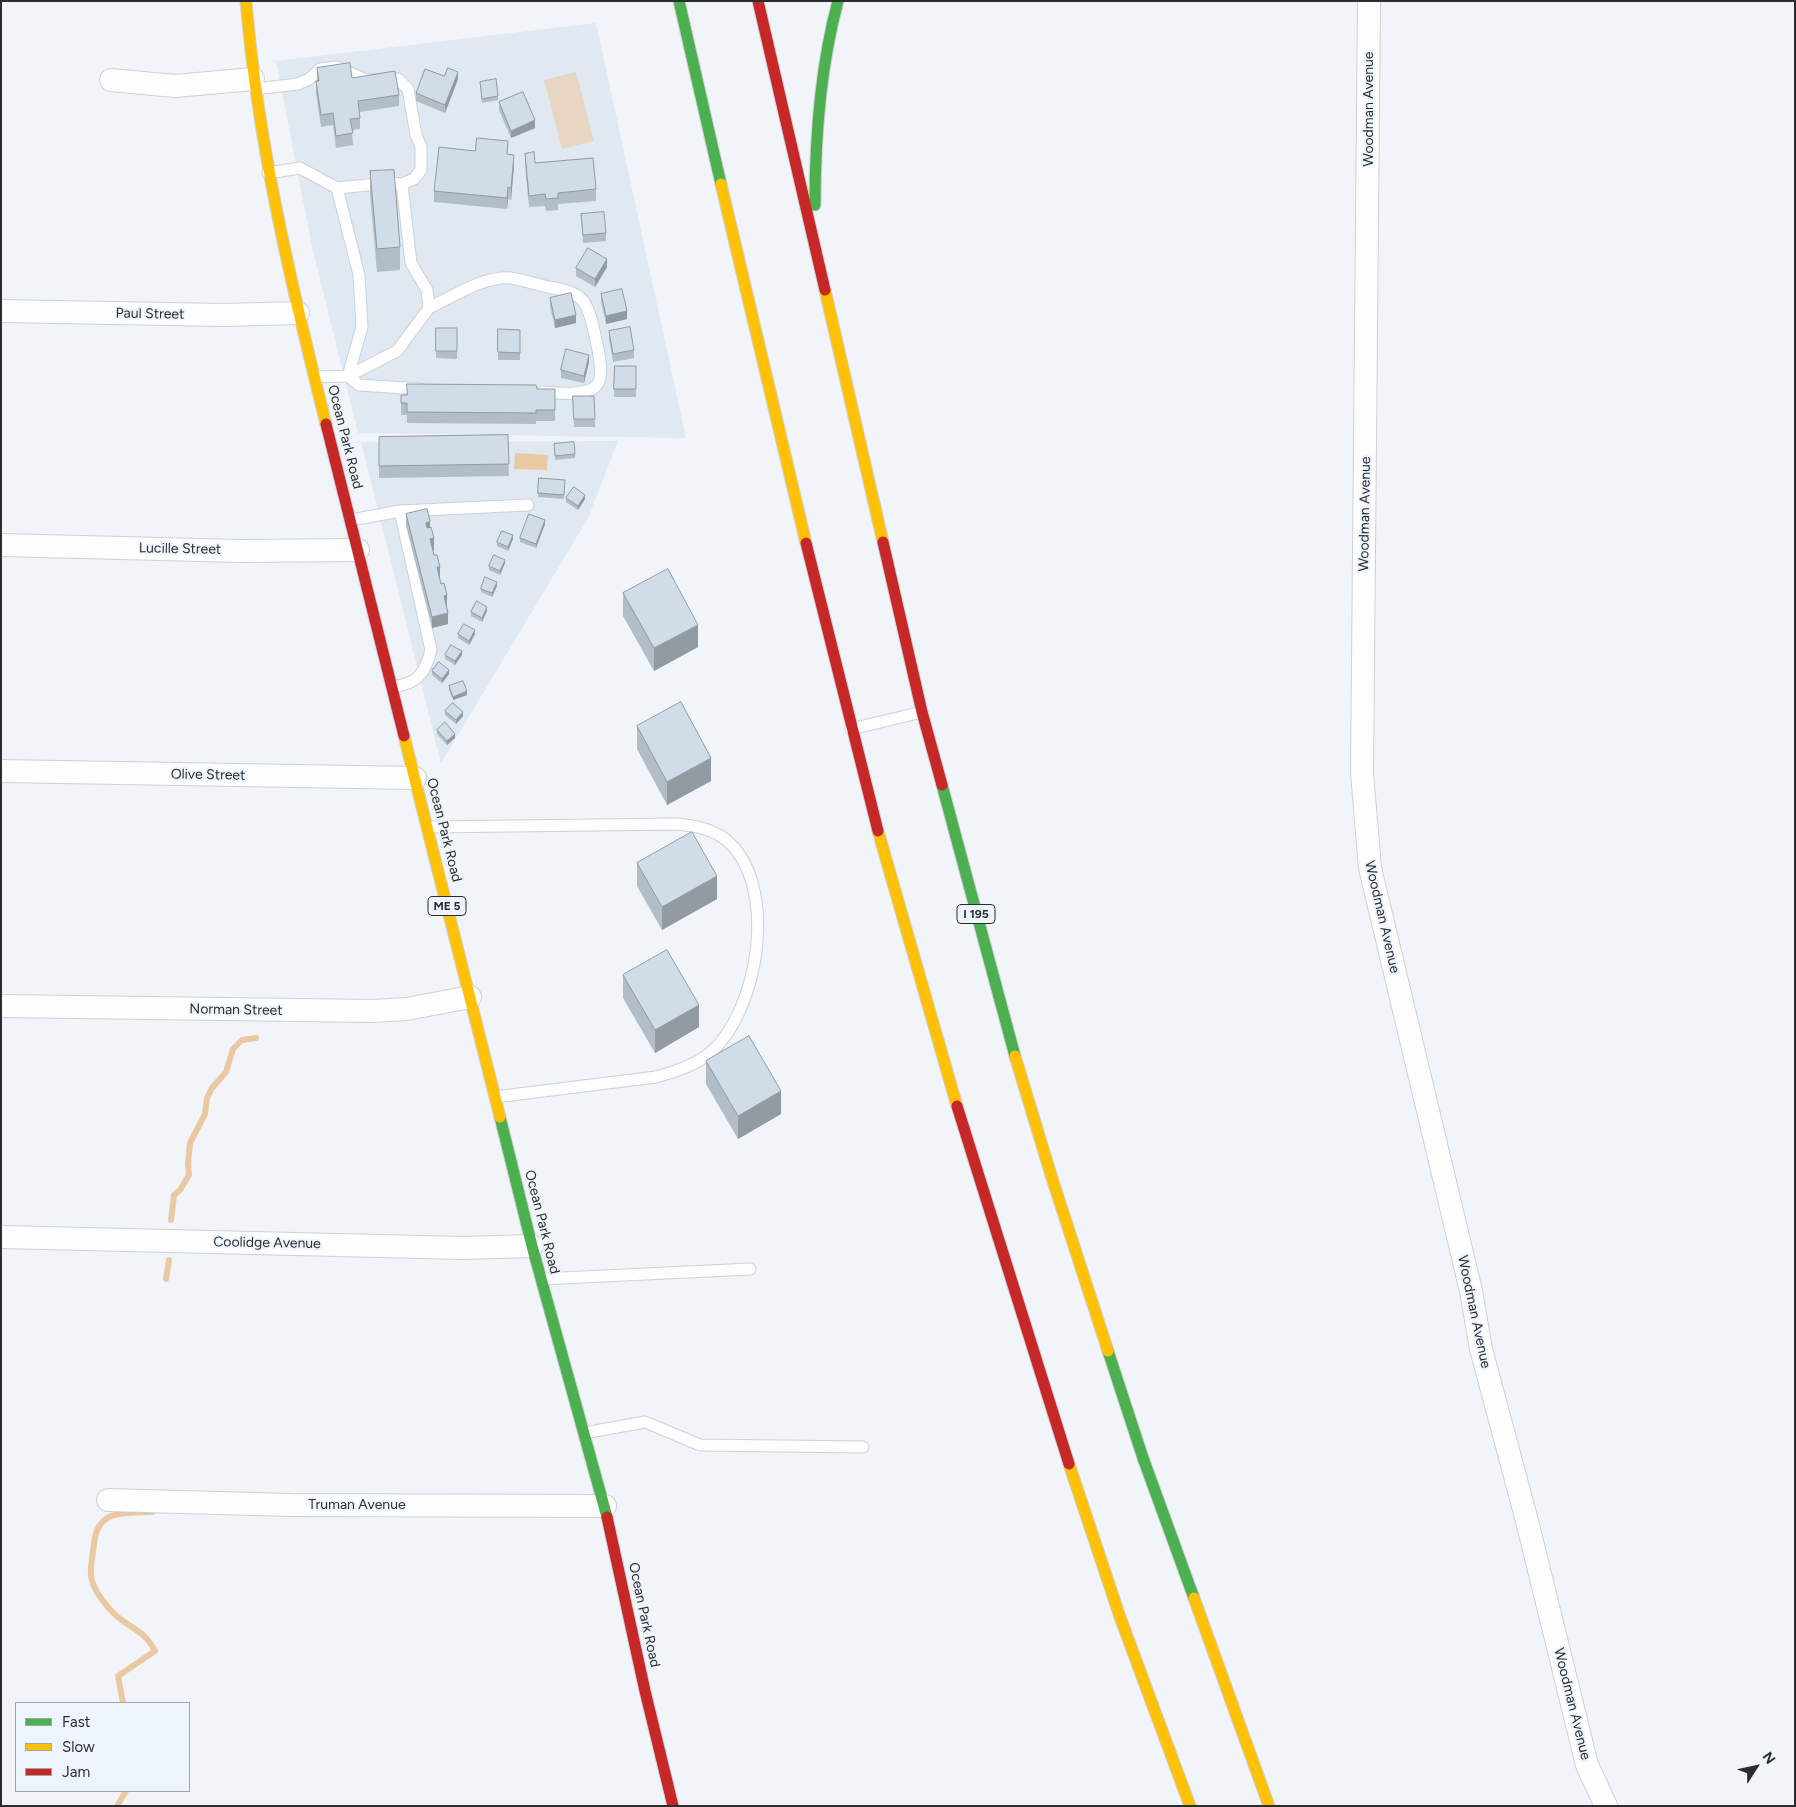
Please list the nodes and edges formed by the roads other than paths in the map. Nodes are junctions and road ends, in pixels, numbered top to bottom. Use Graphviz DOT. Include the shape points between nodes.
graph roads {
  1 [pos="246,1"];
  2 [pos="679,1"];
  3 [pos="758,1"];
  4 [pos="838,1"];
  5 [pos="1369,1"];
  6 [pos="111,80"];
  7 [pos="254,84"];
  8 [pos="268,173"];
  9 [pos="402,184"];
  10 [pos="337,188"];
  11 [pos="815,254"];
  12 [pos="429,308"];
  13 [pos="1,310"];
  14 [pos="298,312"];
  15 [pos="348,376"];
  16 [pos="315,377"];
  17 [pos="429,389"];
  18 [pos="526,391"];
  19 [pos="528,505"];
  20 [pos="400,511"];
  21 [pos="351,520"];
  22 [pos="1,545"];
  23 [pos="358,550"];
  24 [pos="392,687"];
  25 [pos="922,712"];
  26 [pos="852,729"];
  27 [pos="1,771"];
  28 [pos="415,778"];
  29 [pos="427,827"];
  30 [pos="470,997"];
  31 [pos="1,1006"];
  32 [pos="495,1096"];
  33 [pos="1,1237"];
  34 [pos="532,1246"];
  35 [pos="750,1269"];
  36 [pos="541,1279"];
  37 [pos="584,1433"];
  38 [pos="863,1448"];
  39 [pos="108,1500"];
  40 [pos="605,1506"];
  41 [pos="673,1806"];
  42 [pos="1190,1806"];
  43 [pos="1269,1806"];
  44 [pos="1606,1806"];
  1 -- 7 [label="main road, Ocean Park Road / ME 5"];
  2 -- 26 [label="main road"];
  3 -- 11 [label="main road, I 195"];
  4 -- 11 [label="main road" via="829,30 819,91 815,146"];
  5 -- 44 [label="street, Woodman Avenue" via="1362,773 1370,868 1471,1291 1481,1349 1587,1765"];
  6 -- 7 [label="street" via="175,86"];
  7 -- 8 [label="main road, Ocean Park Road / ME 5"];
  7 -- 9 [label="lane" via="298,84 310,79 320,69 337,67 366,80 398,79 403,82 409,93 422,164 417,176"];
  8 -- 10 [label="lane" via="300,168"];
  8 -- 14 [label="main road, Ocean Park Road / ME 5"];
  9 -- 10 [label="lane"];
  9 -- 12 [label="lane" via="411,263 427,290"];
  10 -- 15 [label="lane" via="359,275 362,327"];
  11 -- 25 [label="main road, I 195"];
  12 -- 15 [label="lane" via="397,351"];
  12 -- 18 [label="lane" via="475,286 494,279 510,278 567,291 582,299 590,313 599,355 597,385 564,394"];
  13 -- 14 [label="street, Paul Street" via="224,315"];
  14 -- 16 [label="main road, Ocean Park Road / ME 5"];
  15 -- 16 [label="lane"];
  15 -- 17 [label="lane" via="359,385"];
  16 -- 21 [label="main road, Ocean Park Road / ME 5"];
  19 -- 20 [label="lane"];
  20 -- 21 [label="lane"];
  20 -- 24 [label="lane" via="431,650 429,660 415,681"];
  21 -- 23 [label="main road, Ocean Park Road / ME 5"];
  22 -- 23 [label="street, Lucille Street" via="241,551"];
  23 -- 24 [label="main road, Ocean Park Road / ME 5"];
  24 -- 28 [label="main road, Ocean Park Road / ME 5"];
  25 -- 26 [label="lane"];
  25 -- 43 [label="main road, I 195" via="1003,1014 1051,1175 1143,1458"];
  26 -- 42 [label="main road" via="968,1147 1061,1441 1164,1740"];
  27 -- 28 [label="street, Olive Street"];
  28 -- 29 [label="main road, Ocean Park Road / ME 5"];
  29 -- 30 [label="main road, Ocean Park Road / ME 5"];
  29 -- 32 [label="lane" via="678,824 695,827 714,832 726,840 738,853 753,887 758,937 748,988 732,1024 711,1053 656,1077"];
  30 -- 31 [label="street, Norman Street" via="407,1009 373,1011"];
  30 -- 32 [label="main road, Ocean Park Road / ME 5"];
  32 -- 34 [label="main road, Ocean Park Road / ME 5"];
  33 -- 34 [label="street, Coolidge Avenue" via="453,1248"];
  34 -- 36 [label="main road, Ocean Park Road / ME 5"];
  35 -- 36 [label="lane"];
  36 -- 37 [label="main road, Ocean Park Road / ME 5"];
  37 -- 38 [label="lane" via="645,1422 700,1445"];
  37 -- 40 [label="main road, Ocean Park Road / ME 5"];
  39 -- 40 [label="street, Truman Avenue" via="291,1505"];
  40 -- 41 [label="main road, Ocean Park Road / ME 5"];
}
